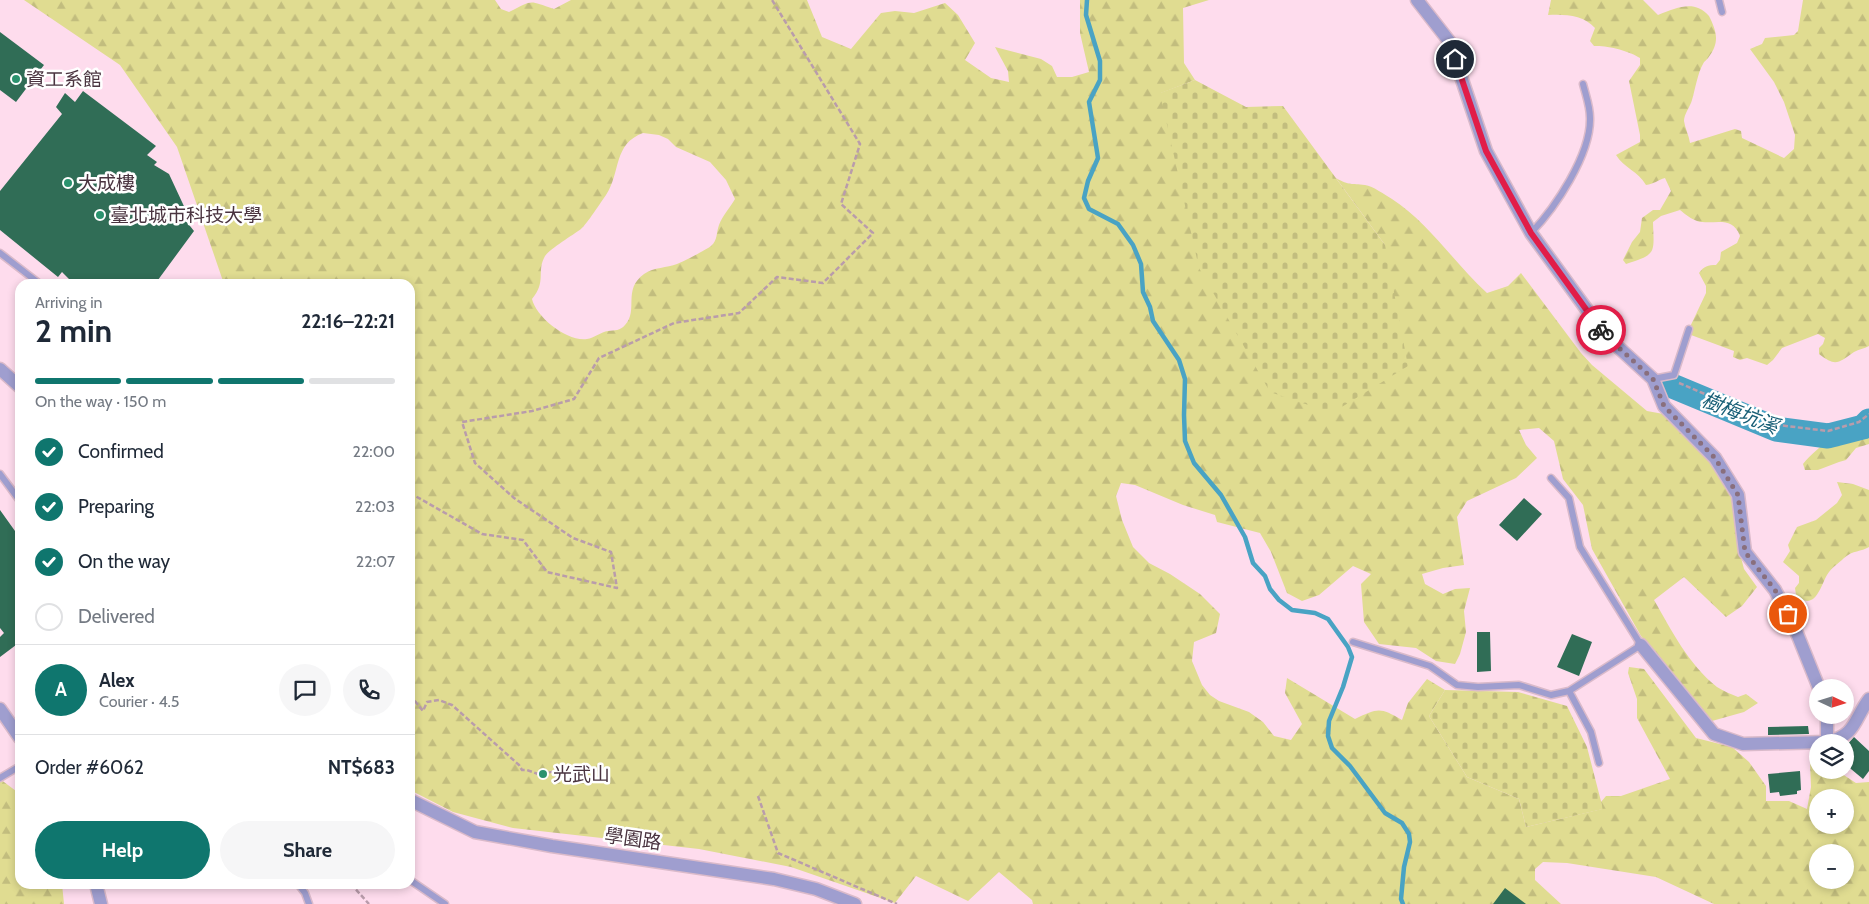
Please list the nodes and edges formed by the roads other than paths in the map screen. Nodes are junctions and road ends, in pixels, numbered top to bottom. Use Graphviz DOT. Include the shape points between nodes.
graph roads {
  1 [pos="1417,0"];
  2 [pos="1719,0"];
  3 [pos="1722,12"];
  4 [pos="1583,84"];
  5 [pos="1531,233"];
  6 [pos="0,253"];
  7 [pos="34,279"];
  8 [pos="1690,329"];
  9 [pos="0,369"];
  10 [pos="1653,379"];
  11 [pos="15,382"];
  12 [pos="0,474"];
  13 [pos="1551,478"];
  14 [pos="15,494"];
  15 [pos="1353,642"];
  16 [pos="1641,645"];
  17 [pos="1815,679"];
  18 [pos="1569,691"];
  19 [pos="1869,699"];
  20 [pos="0,709"];
  21 [pos="15,731"];
  22 [pos="1847,734"];
  23 [pos="1809,742"];
  24 [pos="1599,763"];
  25 [pos="15,769"];
  26 [pos="0,778"];
  27 [pos="415,802"];
  28 [pos="415,883"];
  29 [pos="97,889"];
  30 [pos="302,889"];
  31 [pos="101,904"];
  32 [pos="309,904"];
  33 [pos="445,904"];
  34 [pos="855,904"];
  1 -- 5 [label="street" via="1449,41 1486,151"];
  2 -- 3 [label="lane"];
  4 -- 5 [label="lane" via="1590,121 1580,159 1548,215"];
  5 -- 10 [label="street" via="1606,336"];
  6 -- 7 [label="lane"];
  8 -- 10 [label="lane" via="1674,375"];
  9 -- 11 [label="street"];
  10 -- 17 [label="street" via="1664,406 1715,458 1738,495 1745,552 1775,590"];
  12 -- 14 [label="lane"];
  13 -- 16 [label="lane" via="1570,498 1580,546"];
  15 -- 18 [label="lane" via="1430,666 1457,685 1519,685 1551,695"];
  16 -- 18 [label="lane"];
  16 -- 23 [label="street" via="1714,734 1743,744"];
  18 -- 24 [label="lane" via="1591,732"];
  19 -- 22 [label="street"];
  20 -- 21 [label="street"];
  25 -- 26 [label="lane"];
  27 -- 34 [label="street, 學園路" via="475,832 774,879 816,889"];
  28 -- 33 [label="lane"];
  29 -- 31 [label="street"];
  30 -- 32 [label="lane"];
}
